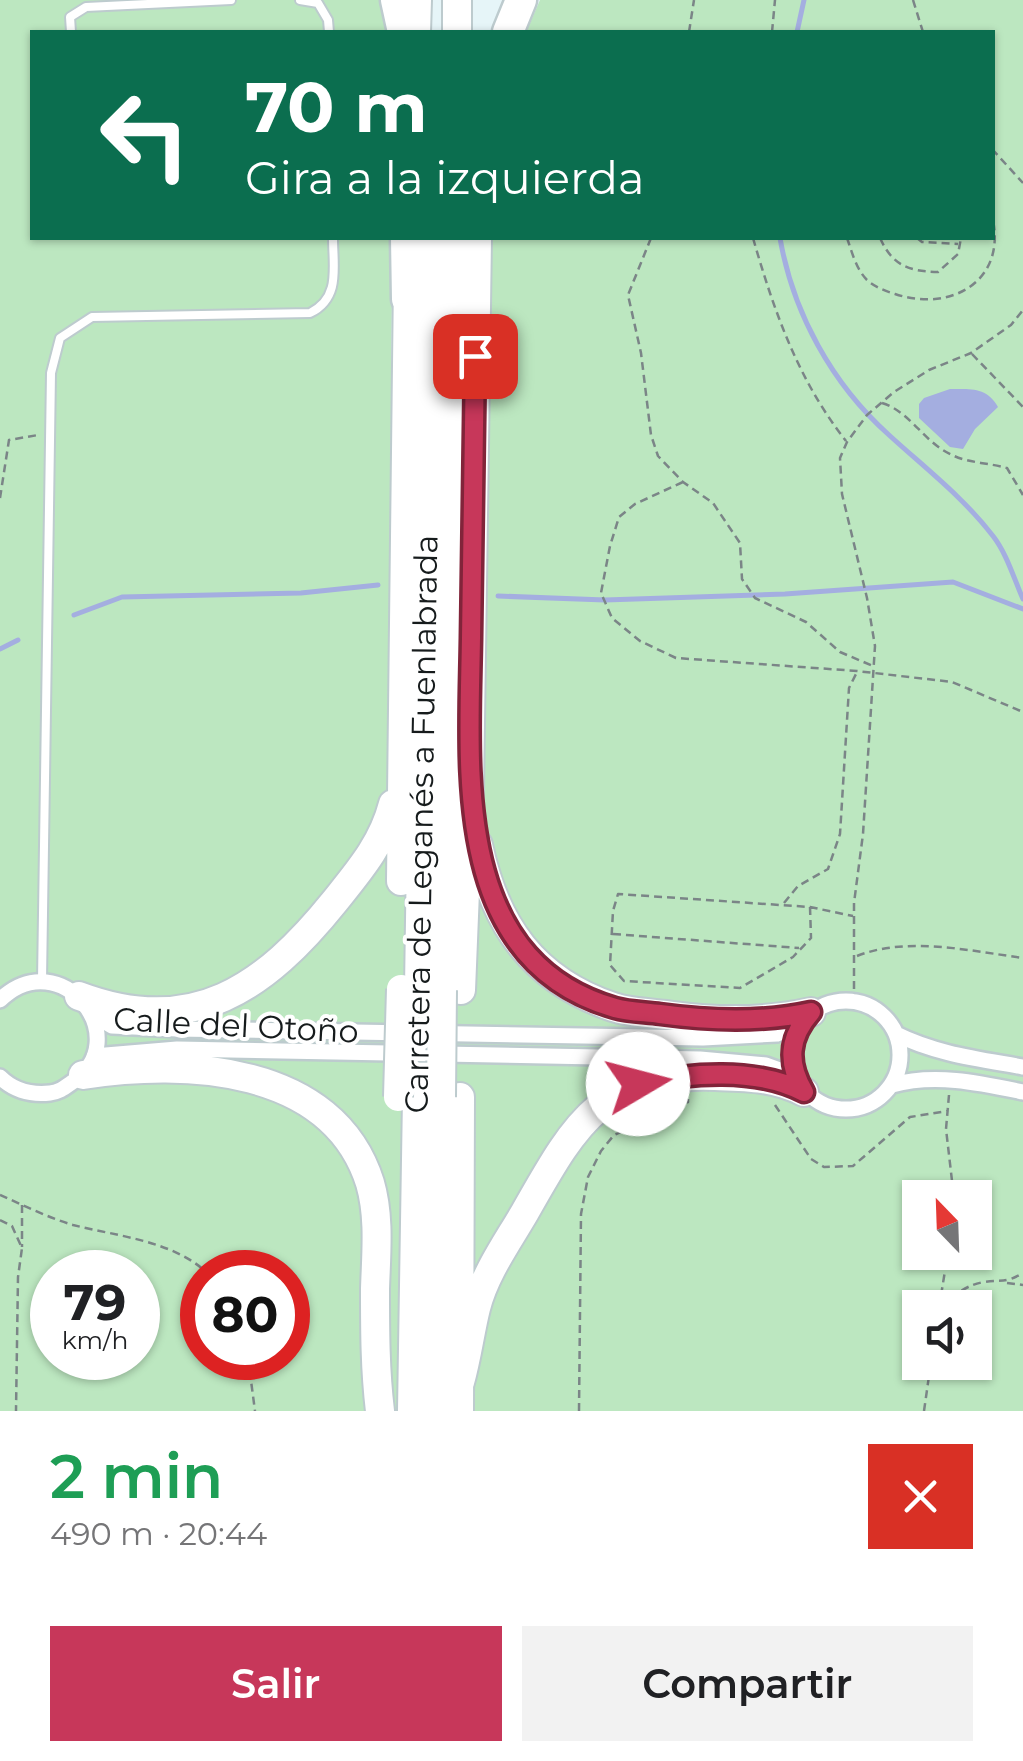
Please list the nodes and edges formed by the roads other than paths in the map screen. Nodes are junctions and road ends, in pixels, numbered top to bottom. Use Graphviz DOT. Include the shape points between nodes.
graph roads {
  1 [pos="231,0"];
  2 [pos="300,0"];
  3 [pos="396,0"];
  4 [pos="417,0"];
  5 [pos="431,0"];
  6 [pos="457,0"];
  7 [pos="476,0"];
  8 [pos="521,0"];
  9 [pos="71,30"];
  10 [pos="328,30"];
  11 [pos="403,30"];
  12 [pos="416,30"];
  13 [pos="430,30"];
  14 [pos="457,30"];
  15 [pos="476,30"];
  16 [pos="509,30"];
  17 [pos="333,240"];
  18 [pos="408,240"];
  19 [pos="430,240"];
  20 [pos="456,240"];
  21 [pos="476,240"];
  22 [pos="407,299"];
  23 [pos="404,498"];
  24 [pos="470,792"];
  25 [pos="42,981"];
  26 [pos="431,990"];
  27 [pos="0,1000"];
  28 [pos="86,1005"];
  29 [pos="805,1019"];
  30 [pos="896,1034"];
  31 [pos="89,1066"];
  32 [pos="1023,1066"];
  33 [pos="0,1077"];
  34 [pos="799,1083"];
  35 [pos="892,1085"];
  36 [pos="1023,1092"];
  37 [pos="429,1097"];
  38 [pos="460,1382"];
  39 [pos="380,1411"];
  40 [pos="394,1411"];
  41 [pos="412,1411"];
  42 [pos="437,1411"];
  43 [pos="459,1411"];
  1 -- 9 [label="lane" via="86,7 70,17"];
  2 -- 10 [label="lane" via="318,3"];
  3 -- 11 [label="highway"];
  4 -- 12 [label="highway"];
  5 -- 13 [label="highway"];
  6 -- 14 [label="highway"];
  7 -- 15 [label="highway"];
  8 -- 16 [label="highway"];
  17 -- 25 [label="lane" via="334,287 324,306 310,313 92,317 60,338 51,373"];
  18 -- 22 [label="highway"];
  19 -- 26 [label="highway, Carretera de Leganés a Fuenlabrada"];
  20 -- 26 [label="highway, Carretera de Leganés a Fuenlabrada"];
  21 -- 24 [label="highway"];
  22 -- 23 [label="highway"];
  23 -- 26 [label="highway"];
  23 -- 28 [label="highway" via="393,805 373,854 312,931 247,987 177,1010"];
  24 -- 26 [label="highway"];
  24 -- 29 [label="highway" via="487,885 505,923 529,956 566,988 616,1008 703,1020"];
  25 -- 27 [label="street" via="11,989"];
  25 -- 28 [label="street, Calle del Otoño" via="64,986"];
  26 -- 37 [label="highway, Carretera de Leganés a Fuenlabrada, bridge"];
  26 -- 37 [label="highway, bridge"];
  28 -- 29 [label="street, Calle del Otoño" via="112,1026 177,1029 753,1037"];
  28 -- 31 [label="street" via="97,1036"];
  29 -- 30 [label="street" via="844,1000 865,1004"];
  29 -- 34 [label="street" via="792,1045"];
  30 -- 32 [label="street" via="919,1046"];
  30 -- 35 [label="street" via="900,1066"];
  31 -- 33 [label="street, Calle del Otoño" via="56,1092 31,1094"];
  31 -- 34 [label="street, Calle del Otoño" via="178,1049 700,1060 766,1064"];
  31 -- 39 [label="highway" via="255,1079 326,1116 355,1150 370,1184 376,1225"];
  34 -- 35 [label="street" via="818,1102 840,1110 864,1107"];
  34 -- 38 [label="highway" via="768,1078 701,1087 638,1084 584,1117 487,1277"];
  35 -- 36 [label="street" via="942,1079"];
  37 -- 38 [label="highway"];
  37 -- 40 [label="highway"];
  37 -- 41 [label="highway, Carretera de Leganés a Fuenlabrada"];
  37 -- 42 [label="highway"];
  38 -- 43 [label="highway"];
}
